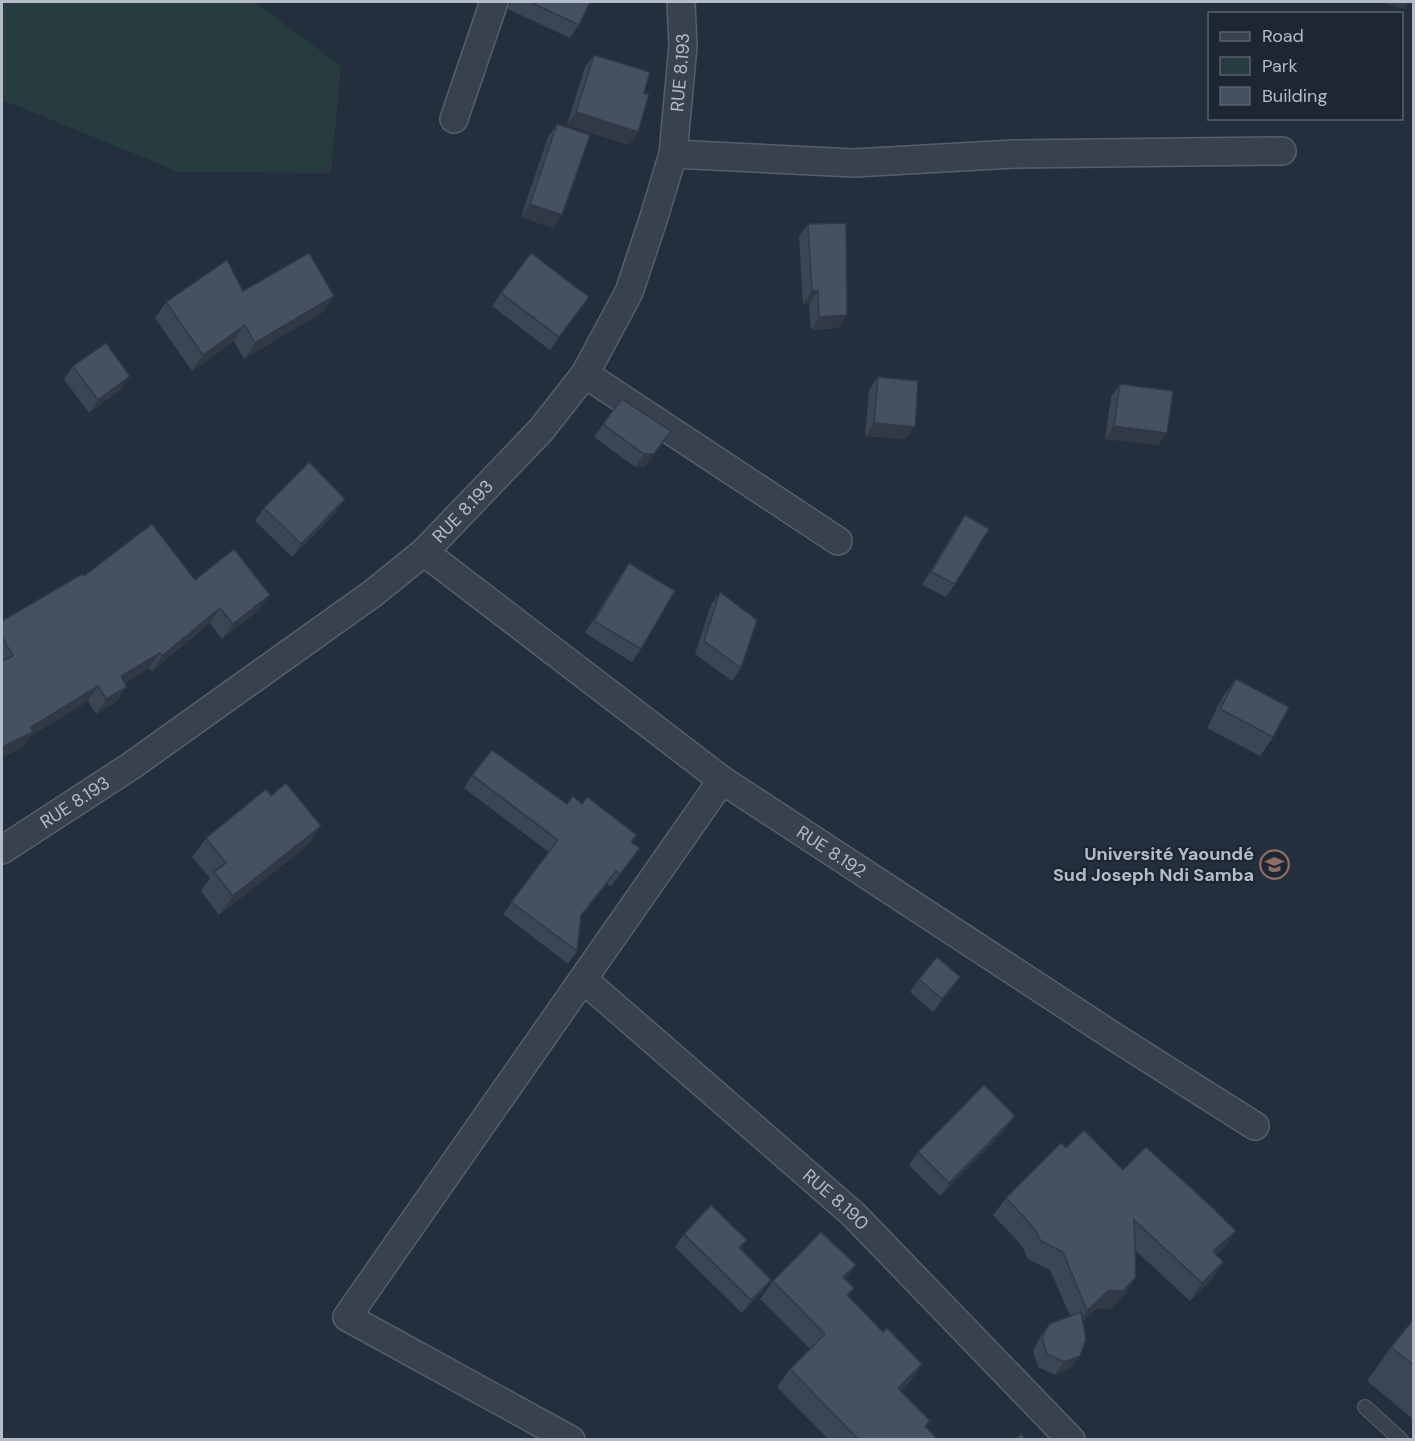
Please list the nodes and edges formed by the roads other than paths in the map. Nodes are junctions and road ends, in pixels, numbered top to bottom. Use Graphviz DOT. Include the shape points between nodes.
graph roads {
  1 [pos="494,2"];
  2 [pos="681,2"];
  3 [pos="454,119"];
  4 [pos="1281,151"];
  5 [pos="673,154"];
  6 [pos="585,374"];
  7 [pos="838,541"];
  8 [pos="424,552"];
  9 [pos="722,780"];
  10 [pos="2,850"];
  11 [pos="584,980"];
  12 [pos="1255,1126"];
  13 [pos="1365,1407"];
  14 [pos="571,1440"];
  15 [pos="1071,1440"];
  16 [pos="1401,1440"];
  1 -- 3 [label="street"];
  2 -- 5 [label="street, RUE 8.193" via="683,46"];
  4 -- 5 [label="street" via="1014,154 854,163"];
  5 -- 6 [label="street, RUE 8.193" via="629,292"];
  6 -- 7 [label="street"];
  6 -- 8 [label="street, RUE 8.193" via="541,430"];
  8 -- 9 [label="street, RUE 8.192"];
  8 -- 10 [label="street, RUE 8.193" via="372,594 141,759"];
  9 -- 11 [label="street"];
  9 -- 12 [label="street, RUE 8.192"];
  11 -- 14 [label="street" via="347,1317"];
  11 -- 15 [label="street, RUE 8.190" via="855,1215"];
  13 -- 16 [label="lane"];
}
